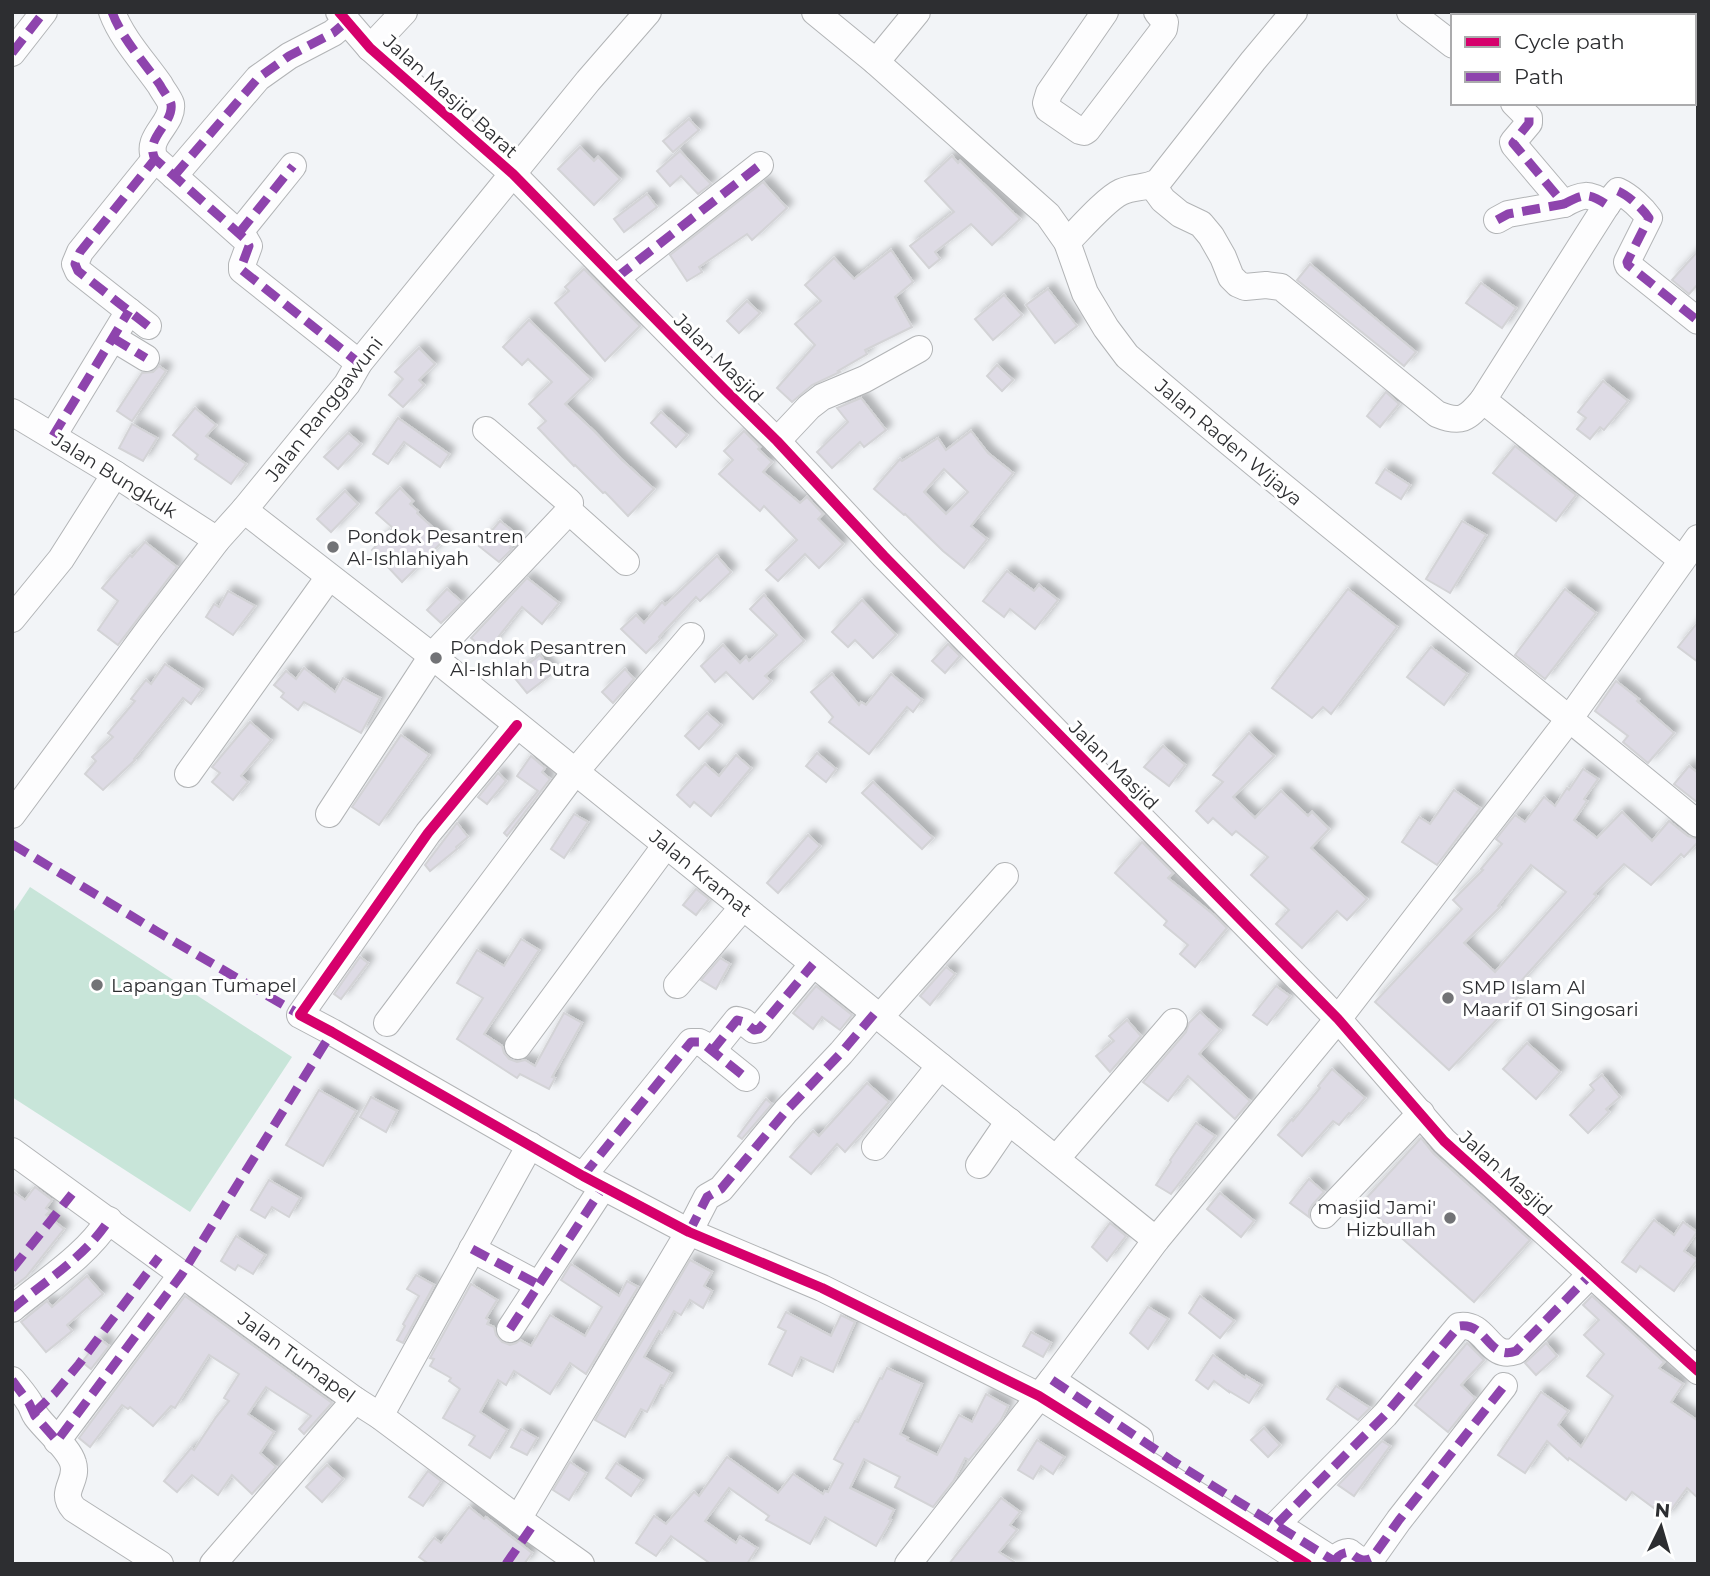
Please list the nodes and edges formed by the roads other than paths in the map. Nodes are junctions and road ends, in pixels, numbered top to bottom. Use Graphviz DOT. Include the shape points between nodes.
graph roads {
  1 [pos="44,12"];
  2 [pos="112,12"];
  3 [pos="404,12"];
  4 [pos="648,12"];
  5 [pos="815,12"];
  6 [pos="917,12"];
  7 [pos="1105,12"];
  8 [pos="1157,12"];
  9 [pos="1294,12"];
  10 [pos="1410,12"];
  11 [pos="343,17"];
  12 [pos="1451,44"];
  13 [pos="370,48"];
  14 [pos="12,53"];
  15 [pos="876,62"];
  16 [pos="1516,105"];
  17 [pos="293,166"];
  18 [pos="760,166"];
  19 [pos="165,167"];
  20 [pos="513,174"];
  21 [pos="1152,185"];
  22 [pos="1564,204"];
  23 [pos="1607,205"];
  24 [pos="1497,220"];
  25 [pos="239,233"];
  26 [pos="1067,242"];
  27 [pos="616,278"];
  28 [pos="1698,321"];
  29 [pos="113,338"];
  30 [pos="919,349"];
  31 [pos="146,358"];
  32 [pos="359,363"];
  33 [pos="1483,400"];
  34 [pos="12,412"];
  35 [pos="485,430"];
  36 [pos="53,436"];
  37 [pos="777,441"];
  38 [pos="115,474"];
  39 [pos="244,510"];
  40 [pos="569,511"];
  41 [pos="1698,538"];
  42 [pos="217,540"];
  43 [pos="1682,561"];
  44 [pos="626,562"];
  45 [pos="329,577"];
  46 [pos="12,619"];
  47 [pos="691,636"];
  48 [pos="432,656"];
  49 [pos="1570,718"];
  50 [pos="517,725"];
  51 [pos="575,772"];
  52 [pos="188,774"];
  53 [pos="13,813"];
  54 [pos="329,814"];
  55 [pos="1698,824"];
  56 [pos="666,845"];
  57 [pos="1005,876"];
  58 [pos="743,907"];
  59 [pos="813,964"];
  60 [pos="677,985"];
  61 [pos="877,1015"];
  62 [pos="1338,1019"];
  63 [pos="1174,1022"];
  64 [pos="387,1023"];
  65 [pos="518,1046"];
  66 [pos="712,1051"];
  67 [pos="940,1066"];
  68 [pos="746,1078"];
  69 [pos="1421,1113"];
  70 [pos="1009,1121"];
  71 [pos="530,1145"];
  72 [pos="874,1147"];
  73 [pos="12,1151"];
  74 [pos="1056,1160"];
  75 [pos="979,1165"];
  76 [pos="592,1176"];
  77 [pos="699,1214"];
  78 [pos="1324,1215"];
  79 [pos="108,1220"];
  80 [pos="1156,1240"];
  81 [pos="472,1250"];
  82 [pos="1591,1274"];
  83 [pos="182,1275"];
  84 [pos="539,1285"];
  85 [pos="12,1308"];
  86 [pos="510,1329"];
  87 [pos="1698,1371"];
  88 [pos="12,1380"];
  89 [pos="1504,1386"];
  90 [pos="1045,1388"];
  91 [pos="355,1400"];
  92 [pos="380,1416"];
  93 [pos="57,1441"];
  94 [pos="518,1519"];
  95 [pos="1277,1524"];
  96 [pos="1336,1563"];
  97 [pos="160,1564"];
  98 [pos="213,1564"];
  99 [pos="581,1564"];
  100 [pos="908,1564"];
  101 [pos="1307,1564"];
  1 -- 14 [label="street"];
  2 -- 19 [label="street" via="171,104 152,151"];
  3 -- 13 [label="street"];
  4 -- 20 [label="street, Jalan Ranggawuni"];
  5 -- 15 [label="street, Jalan Raden Wijaya"];
  6 -- 15 [label="street"];
  7 -- 8 [label="street" via="1046,103 1048,109 1084,132 1164,29 1165,22"];
  9 -- 21 [label="street"];
  10 -- 12 [label="street"];
  11 -- 13 [label="street, Jalan Masjid Barat"];
  11 -- 19 [label="street" via="333,33 264,73"];
  13 -- 20 [label="street, Jalan Masjid Barat"];
  15 -- 26 [label="street, Jalan Raden Wijaya" via="1048,215"];
  16 -- 22 [label="street" via="1529,123 1514,145"];
  17 -- 25 [label="street"];
  18 -- 27 [label="street"];
  19 -- 25 [label="street"];
  19 -- 29 [label="street" via="80,252 75,264 138,319"];
  20 -- 27 [label="street, Jalan Masjid"];
  20 -- 32 [label="street, Jalan Ranggawuni"];
  21 -- 26 [label="street" via="1117,194"];
  21 -- 33 [label="street" via="1180,214 1201,224 1238,284 1281,288 1437,414 1461,419 1471,415"];
  22 -- 23 [label="street" via="1591,195"];
  22 -- 24 [label="street"];
  23 -- 28 [label="street" via="1620,191 1648,216 1627,264"];
  23 -- 33 [label="street"];
  25 -- 32 [label="street" via="249,246 242,270"];
  26 -- 49 [label="street, Jalan Raden Wijaya" via="1085,293 1127,356"];
  27 -- 37 [label="street, Jalan Masjid"];
  29 -- 31 [label="street"];
  29 -- 36 [label="street"];
  30 -- 37 [label="street" via="822,397"];
  32 -- 39 [label="street, Jalan Ranggawuni"];
  33 -- 43 [label="street"];
  34 -- 36 [label="street, Jalan Bungkuk"];
  35 -- 40 [label="street" via="568,500"];
  36 -- 38 [label="street, Jalan Bungkuk"];
  37 -- 62 [label="street, Jalan Masjid"];
  38 -- 42 [label="street, Jalan Bungkuk"];
  38 -- 46 [label="street" via="61,559"];
  39 -- 42 [label="street, Jalan Ranggawuni"];
  39 -- 45 [label="street, Jalan Kramat"];
  40 -- 44 [label="street"];
  40 -- 48 [label="street"];
  41 -- 43 [label="street"];
  42 -- 53 [label="street, Jalan Ranggawuni"];
  43 -- 49 [label="street"];
  45 -- 48 [label="street, Jalan Kramat"];
  45 -- 52 [label="street"];
  47 -- 51 [label="street"];
  48 -- 50 [label="street, Jalan Kramat"];
  48 -- 54 [label="street"];
  49 -- 55 [label="street, Jalan Raden Wijaya"];
  49 -- 62 [label="street"];
  50 -- 51 [label="street, Jalan Kramat"];
  50 -- 71 [label="street" via="428,833 300,1014"];
  51 -- 56 [label="street, Jalan Kramat"];
  51 -- 64 [label="street"];
  56 -- 58 [label="street, Jalan Kramat"];
  56 -- 65 [label="street"];
  57 -- 61 [label="street"];
  58 -- 59 [label="street, Jalan Kramat"];
  58 -- 60 [label="street"];
  59 -- 61 [label="street, Jalan Kramat"];
  59 -- 66 [label="street" via="759,1029 737,1020"];
  61 -- 67 [label="street, Jalan Kramat"];
  61 -- 77 [label="street" via="786,1111"];
  62 -- 69 [label="street, Jalan Masjid"];
  62 -- 80 [label="street"];
  63 -- 74 [label="street"];
  66 -- 68 [label="street"];
  66 -- 76 [label="street" via="691,1041 616,1135"];
  67 -- 70 [label="street, Jalan Kramat"];
  67 -- 72 [label="street"];
  69 -- 78 [label="street"];
  69 -- 82 [label="street, Jalan Masjid" via="1444,1141"];
  70 -- 74 [label="street, Jalan Kramat"];
  70 -- 75 [label="street"];
  71 -- 76 [label="street"];
  71 -- 81 [label="street"];
  73 -- 79 [label="street, Jalan Tumapel"];
  74 -- 80 [label="street, Jalan Kramat"];
  76 -- 77 [label="street"];
  76 -- 84 [label="street"];
  77 -- 90 [label="street" via="822,1288"];
  77 -- 94 [label="street"];
  79 -- 83 [label="street, Jalan Tumapel"];
  79 -- 85 [label="street" via="98,1237 73,1260"];
  80 -- 90 [label="street"];
  81 -- 84 [label="street"];
  81 -- 92 [label="street"];
  82 -- 87 [label="street, Jalan Masjid"];
  82 -- 95 [label="street" via="1516,1351 1503,1352 1474,1327 1459,1326 1385,1415"];
  83 -- 91 [label="street, Jalan Tumapel"];
  83 -- 93 [label="street"];
  84 -- 86 [label="street"];
  88 -- 93 [label="street"];
  89 -- 96 [label="street" via="1372,1558 1361,1560 1349,1552"];
  90 -- 95 [label="street"];
  90 -- 100 [label="street"];
  90 -- 101 [label="street"];
  91 -- 92 [label="street, Jalan Tumapel"];
  91 -- 98 [label="street"];
  92 -- 94 [label="street, Jalan Tumapel"];
  93 -- 97 [label="street" via="74,1465 67,1497 74,1509"];
  94 -- 99 [label="street, Jalan Tumapel"];
  95 -- 96 [label="street"];
}
